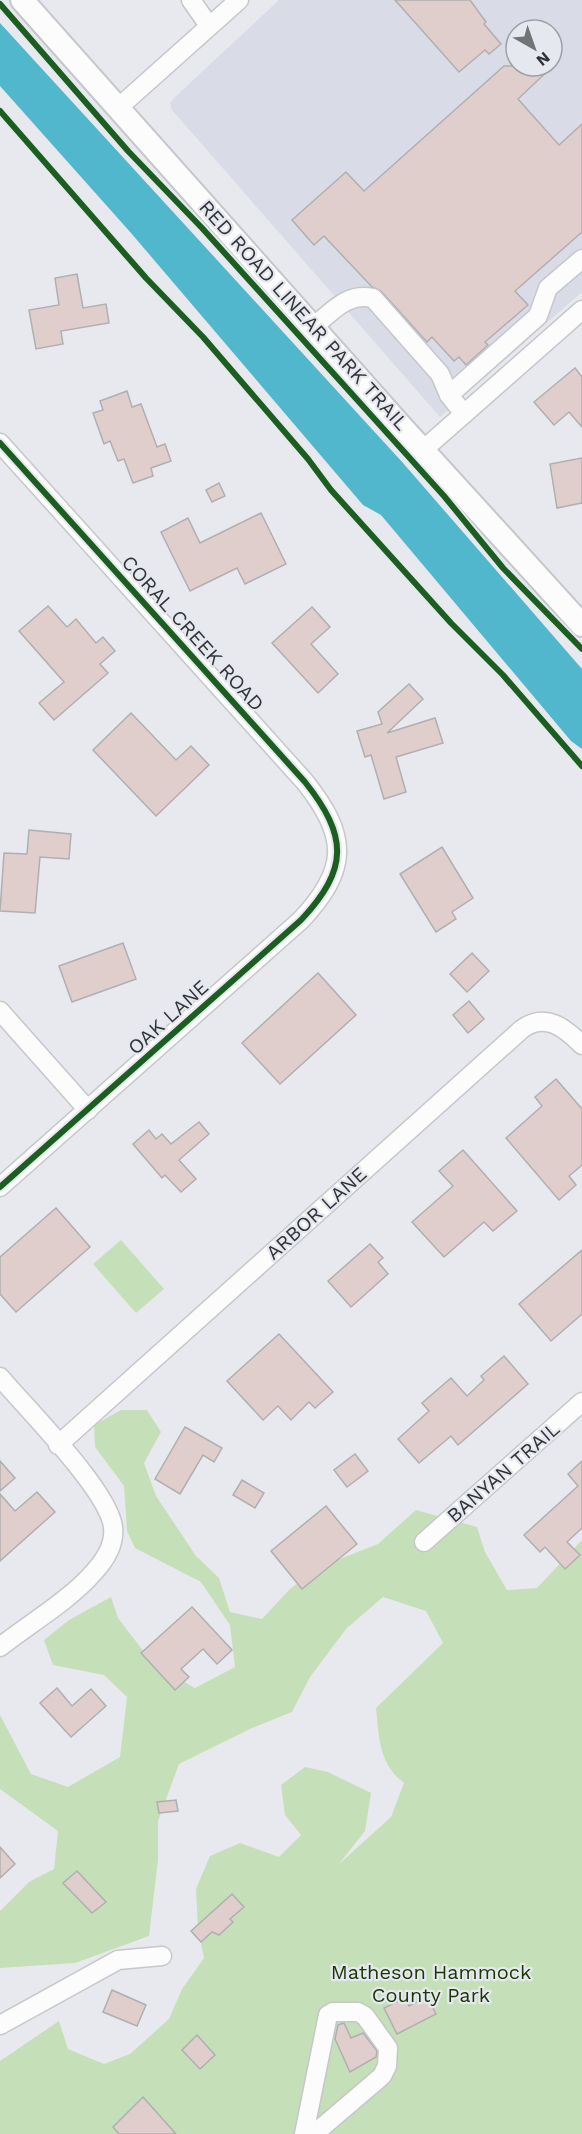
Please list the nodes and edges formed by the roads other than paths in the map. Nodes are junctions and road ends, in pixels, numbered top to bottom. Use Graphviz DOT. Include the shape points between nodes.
graph roads {
  1 [pos="22,0"];
  2 [pos="191,0"];
  3 [pos="239,0"];
  4 [pos="209,26"];
  5 [pos="118,108"];
  6 [pos="582,259"];
  7 [pos="582,310"];
  8 [pos="313,327"];
  9 [pos="501,348"];
  10 [pos="517,367"];
  11 [pos="449,395"];
  12 [pos="464,414"];
  13 [pos="0,443"];
  14 [pos="423,450"];
  15 [pos="582,625"];
  16 [pos="338,857"];
  17 [pos="0,1011"];
  18 [pos="582,1045"];
  19 [pos="88,1110"];
  20 [pos="0,1187"];
  21 [pos="0,1377"];
  22 [pos="582,1402"];
  23 [pos="58,1445"];
  24 [pos="424,1542"];
  25 [pos="0,1647"];
  26 [pos="162,1956"];
  27 [pos="0,2025"];
  28 [pos="304,2134"];
  29 [pos="314,2134"];
  1 -- 5 [label="main road"];
  2 -- 4 [label="street"];
  3 -- 4 [label="street"];
  4 -- 5 [label="street"];
  5 -- 8 [label="main road"];
  6 -- 9 [label="street" via="549,288 538,316"];
  7 -- 10 [label="street"];
  8 -- 11 [label="street" via="348,298 373,298 440,374"];
  8 -- 14 [label="main road"];
  9 -- 10 [label="street"];
  9 -- 11 [label="street"];
  10 -- 12 [label="street"];
  11 -- 12 [label="street"];
  12 -- 14 [label="street"];
  13 -- 16 [label="street, CORAL CREEK ROAD" via="305,782 327,816"];
  14 -- 15 [label="main road"];
  16 -- 19 [label="street, OAK LANE" via="332,880 302,920"];
  17 -- 19 [label="street"];
  18 -- 23 [label="street, ARBOR LANE" via="563,1027 549,1022 534,1022 522,1029"];
  19 -- 20 [label="street, OAK LANE"];
  21 -- 23 [label="street"];
  22 -- 24 [label="street, BANYAN TRAIL"];
  23 -- 25 [label="street" via="101,1497 111,1516 113,1536 108,1553 89,1577"];
  26 -- 27 [label="street" via="117,1960"];
  28 -- 29 [label="street" via="328,2015 358,2012 388,2048 387,2066 382,2076"];
}
